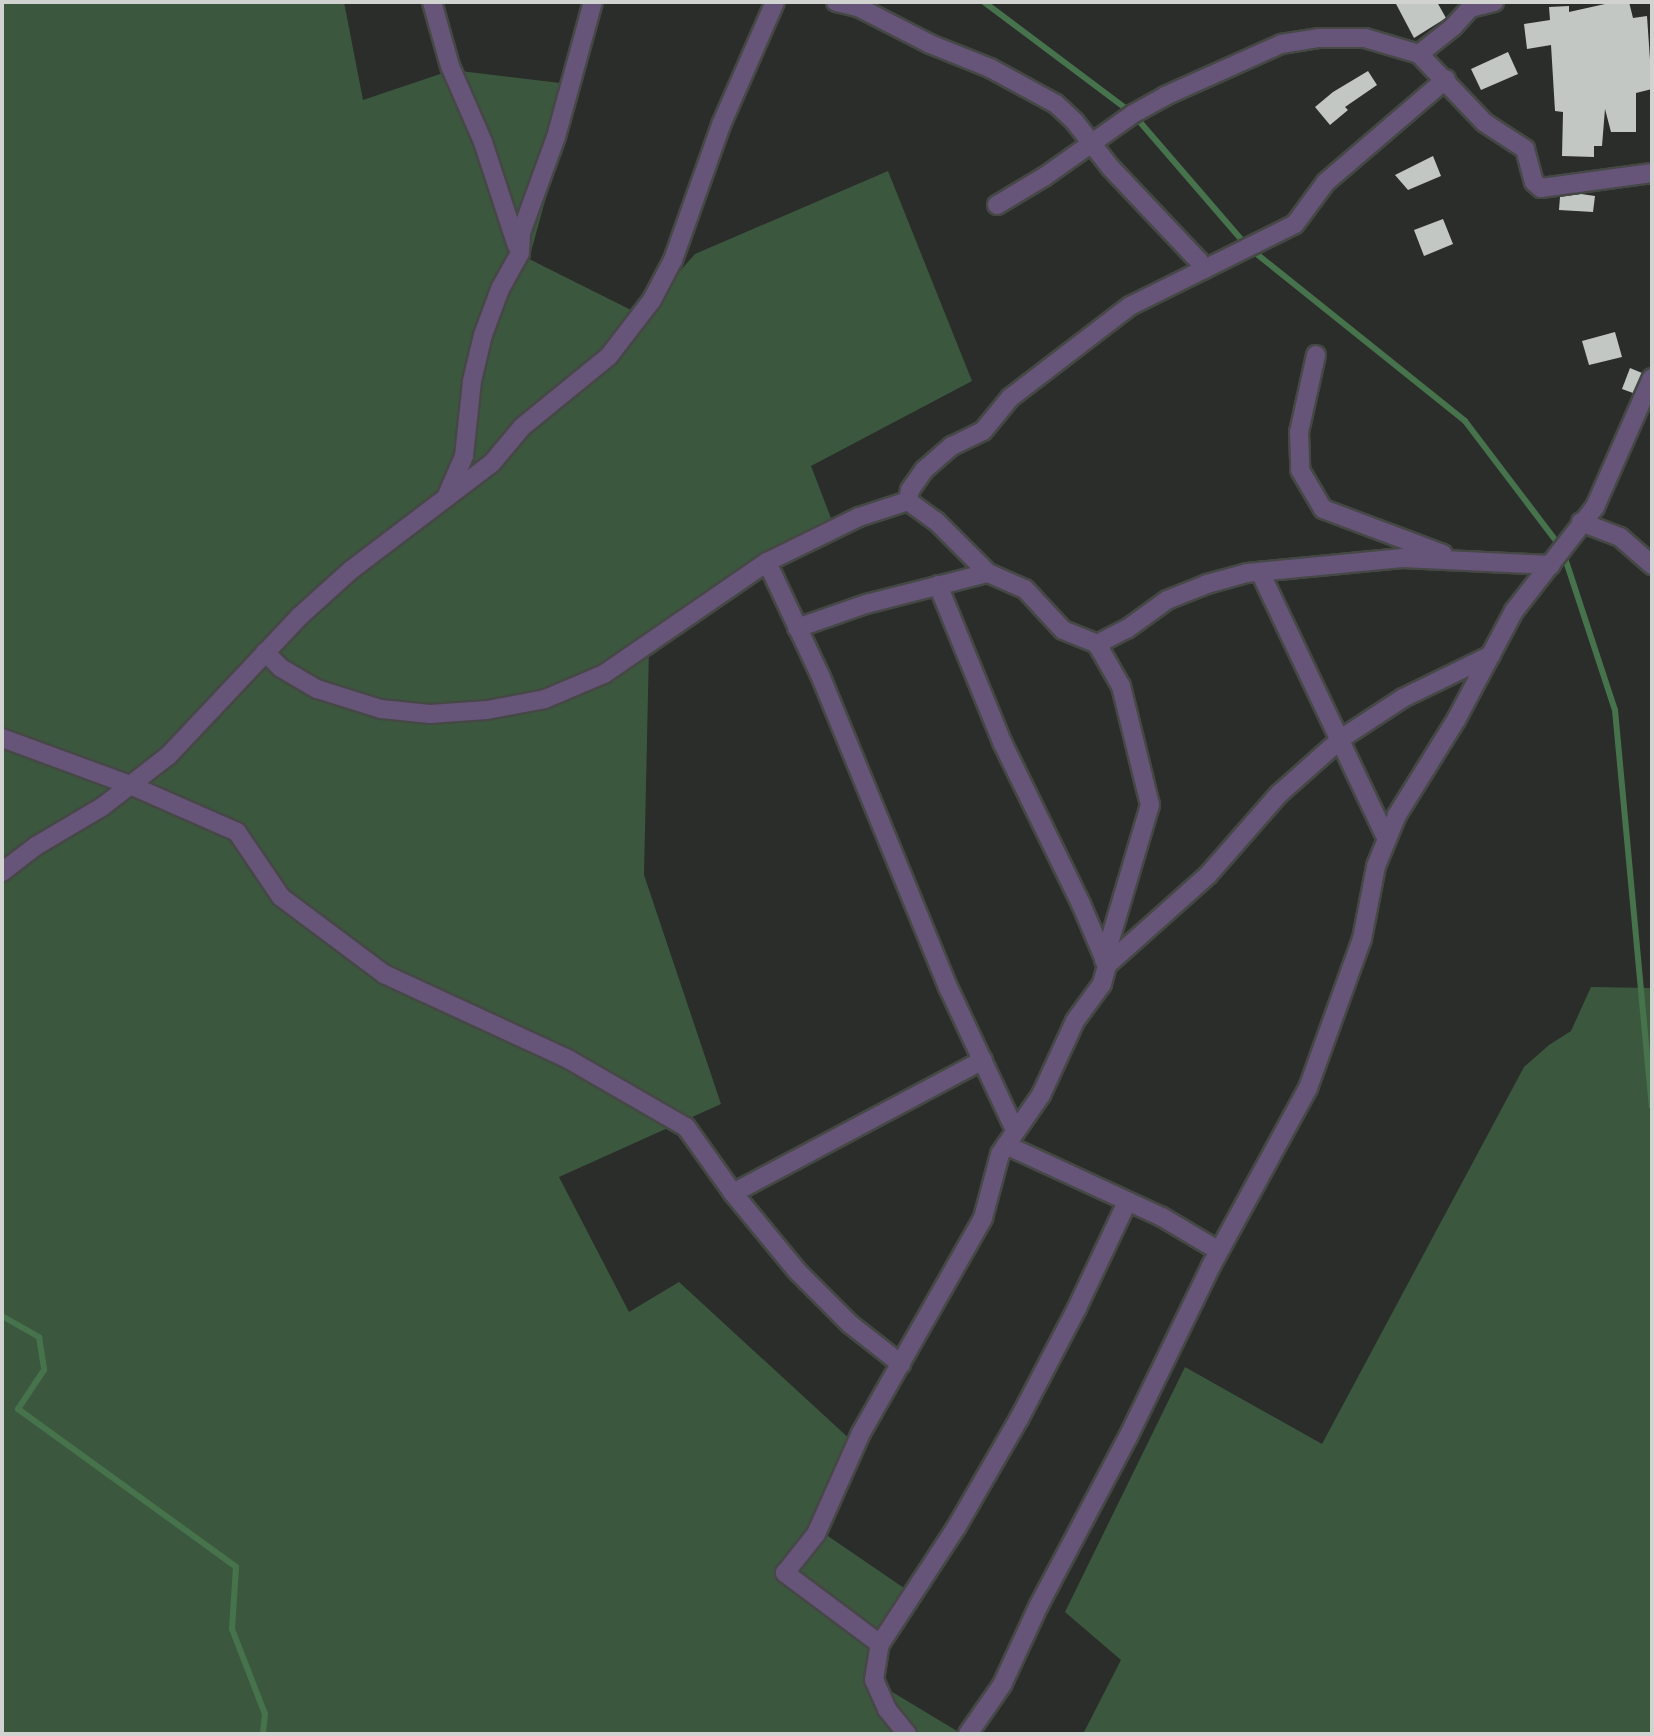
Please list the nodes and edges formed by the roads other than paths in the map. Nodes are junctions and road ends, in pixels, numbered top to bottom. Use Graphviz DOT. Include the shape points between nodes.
graph roads {
  1 [pos="432,2"];
  2 [pos="593,2"];
  3 [pos="775,2"];
  4 [pos="837,2"];
  5 [pos="1494,2"];
  6 [pos="1419,54"];
  7 [pos="1446,79"];
  8 [pos="1093,145"];
  9 [pos="1652,173"];
  10 [pos="997,205"];
  11 [pos="520,253"];
  12 [pos="1203,270"];
  13 [pos="1317,355"];
  14 [pos="1652,378"];
  15 [pos="445,498"];
  16 [pos="908,502"];
  17 [pos="1581,522"];
  18 [pos="1459,560"];
  19 [pos="767,562"];
  20 [pos="1550,565"];
  21 [pos="1652,565"];
  22 [pos="1260,572"];
  23 [pos="988,573"];
  24 [pos="938,585"];
  25 [pos="797,628"];
  26 [pos="1097,644"];
  27 [pos="265,652"];
  28 [pos="1491,655"];
  29 [pos="2,738"];
  30 [pos="1342,738"];
  31 [pos="131,785"];
  32 [pos="1387,839"];
  33 [pos="2,872"];
  34 [pos="1105,962"];
  35 [pos="983,1060"];
  36 [pos="1010,1137"];
  37 [pos="733,1193"];
  38 [pos="1127,1202"];
  39 [pos="1219,1251"];
  40 [pos="901,1364"];
  41 [pos="880,1644"];
  42 [pos="907,1734"];
  43 [pos="968,1734"];
  1 -- 11 [label="street" via="450,66 483,142"];
  2 -- 11 [label="street" via="556,137 520,233"];
  3 -- 15 [label="street" via="721,125 673,260 652,300 609,356 523,427 492,463"];
  4 -- 8 [label="street" via="858,7 920,40 990,68 1056,104"];
  5 -- 6 [label="street" via="1470,8"];
  6 -- 7 [label="street"];
  6 -- 8 [label="street" via="1365,38 1320,37 1281,44 1165,96"];
  7 -- 9 [label="street" via="1485,122 1525,149 1534,182 1541,188"];
  7 -- 12 [label="street" via="1326,182 1295,224"];
  8 -- 10 [label="street"];
  8 -- 12 [label="street"];
  11 -- 15 [label="street" via="483,335 472,381 464,456"];
  12 -- 16 [label="street" via="1130,306 1044,370 1010,398 983,431 952,446 924,470 910,490"];
  13 -- 18 [label="street" via="1299,432 1300,470 1323,509"];
  14 -- 17 [label="street" via="1595,507"];
  15 -- 27 [label="street" via="351,570"];
  16 -- 19 [label="street" via="859,517"];
  16 -- 23 [label="street" via="936,521"];
  17 -- 20 [label="street"];
  17 -- 21 [label="street" via="1620,537"];
  18 -- 20 [label="street"];
  18 -- 22 [label="street" via="1402,558"];
  19 -- 25 [label="street"];
  19 -- 27 [label="street" via="604,674 545,699 487,710 430,714 381,709 317,689 281,668"];
  20 -- 28 [label="street" via="1514,611"];
  22 -- 26 [label="street" via="1207,584 1167,600"];
  22 -- 30 [label="street"];
  23 -- 24 [label="street"];
  23 -- 26 [label="street" via="1024,589 1063,629"];
  24 -- 25 [label="street"];
  24 -- 34 [label="street" via="1002,742 1082,904"];
  25 -- 35 [label="street"];
  26 -- 34 [label="street" via="1121,686 1150,806"];
  27 -- 31 [label="street" via="167,757"];
  28 -- 30 [label="street" via="1404,698"];
  28 -- 32 [label="street"];
  29 -- 31 [label="street"];
  30 -- 32 [label="street"];
  30 -- 34 [label="street" via="1279,794 1208,875"];
  31 -- 33 [label="street"];
  31 -- 37 [label="street" via="237,832 281,897 384,974 568,1059 686,1127"];
  32 -- 39 [label="street" via="1376,866 1362,939 1308,1088"];
  34 -- 36 [label="street" via="1102,984 1075,1021 1041,1095"];
  35 -- 36 [label="street"];
  35 -- 37 [label="street"];
  36 -- 38 [label="street"];
  36 -- 40 [label="street" via="1000,1154 983,1218"];
  37 -- 40 [label="street" via="798,1272"];
  38 -- 39 [label="street"];
  38 -- 41 [label="street" via="1019,1419 956,1528"];
  39 -- 43 [label="street" via="1002,1685"];
  40 -- 41 [label="street" via="861,1433 816,1534 785,1573"];
  41 -- 42 [label="street" via="874,1680 887,1709"];
}
